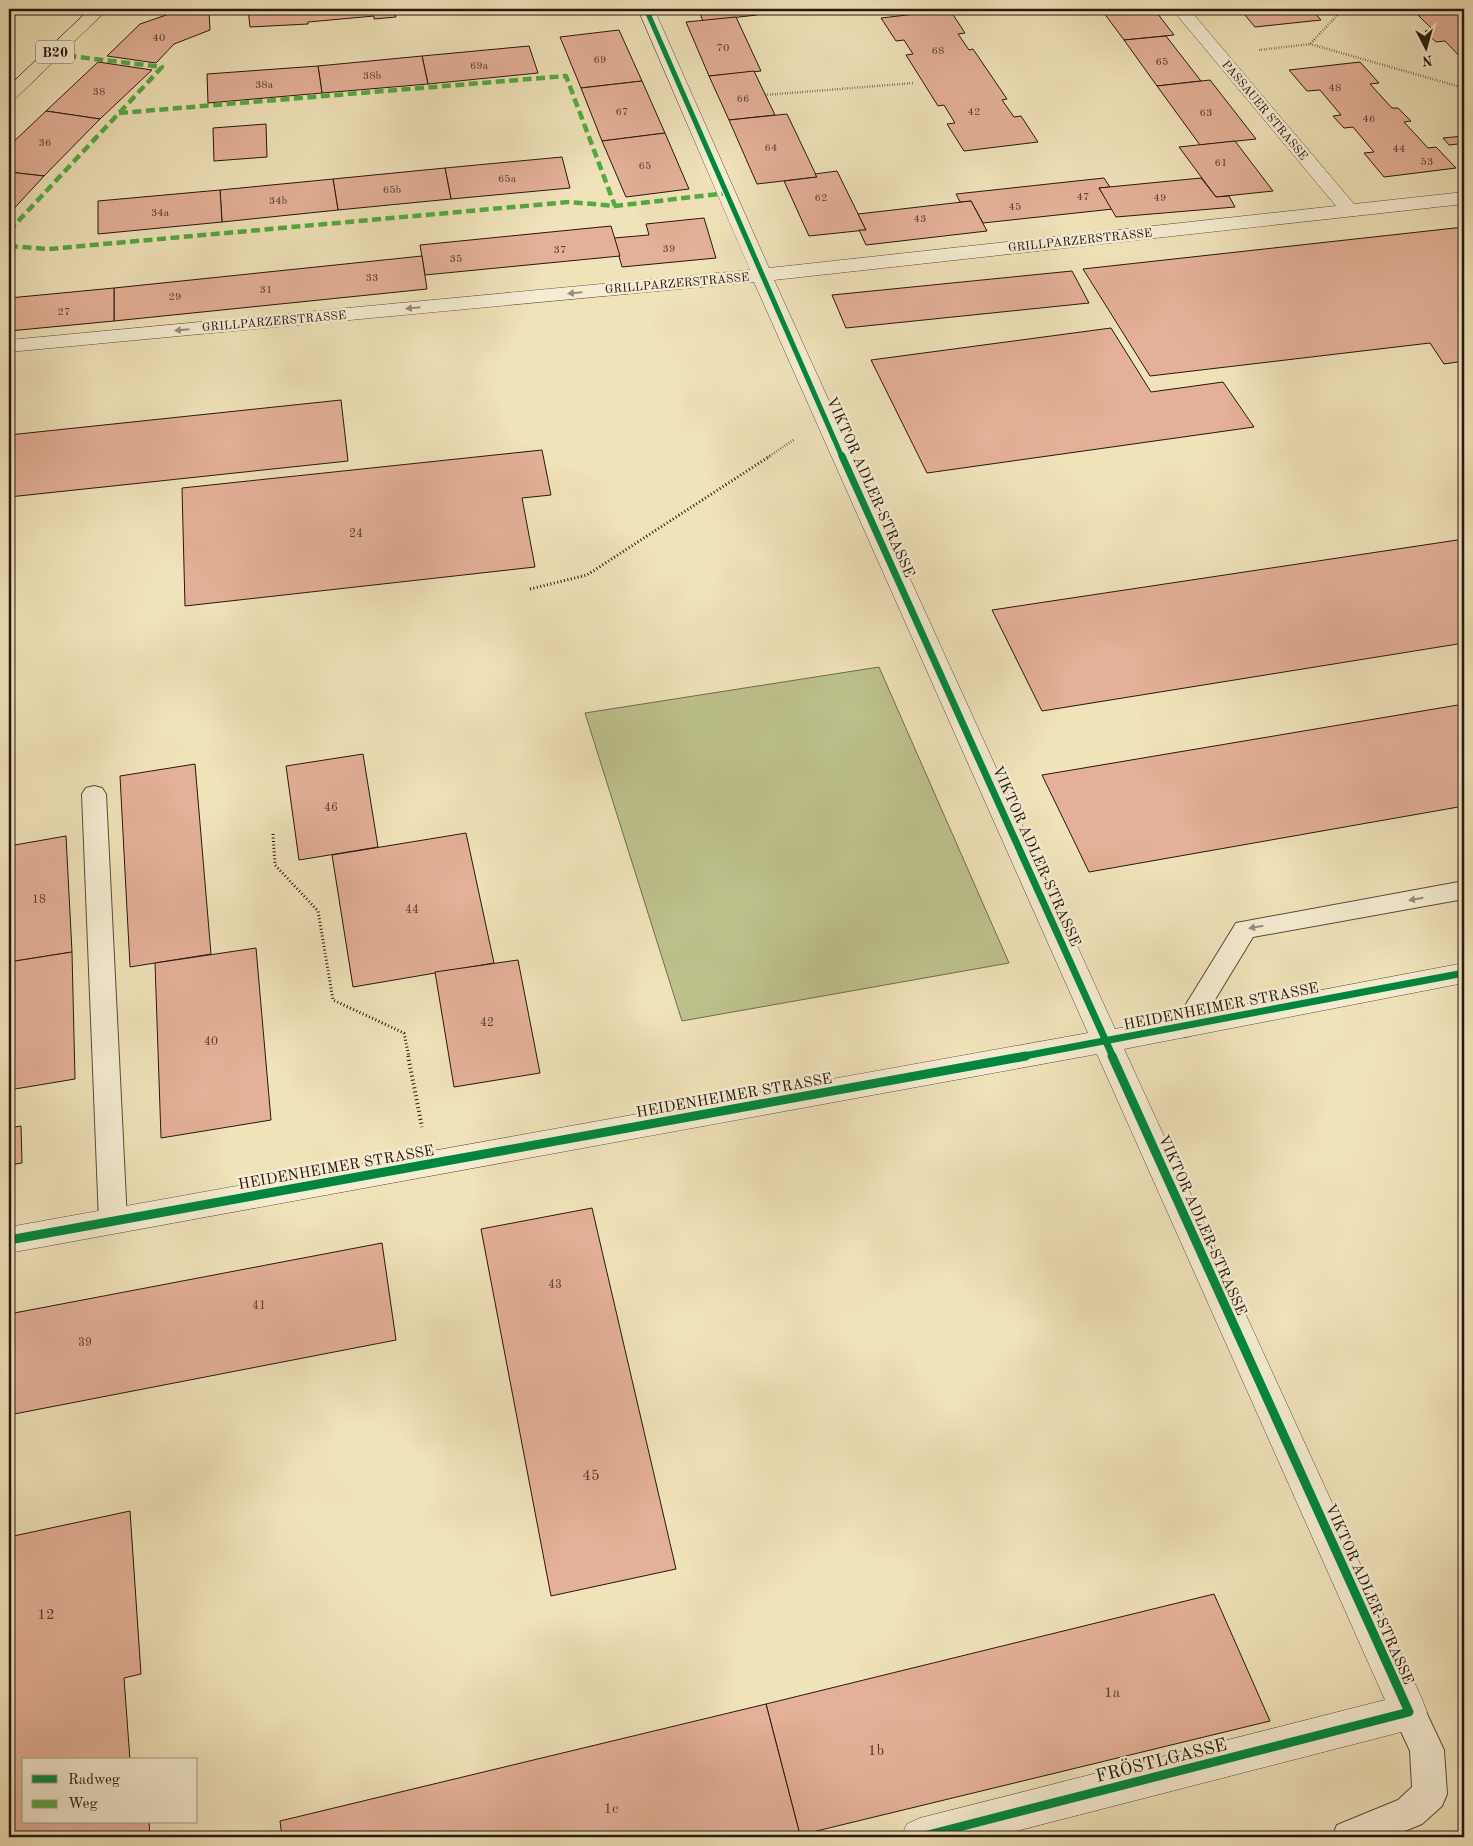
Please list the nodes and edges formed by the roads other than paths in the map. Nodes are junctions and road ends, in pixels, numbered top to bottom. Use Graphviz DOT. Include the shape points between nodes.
graph roads {
  1 [pos="100,9"];
  2 [pos="646,9"];
  3 [pos="1180,9"];
  4 [pos="9,95"];
  5 [pos="1464,198"];
  6 [pos="1349,210"];
  7 [pos="763,275"];
  8 [pos="9,346"];
  9 [pos="94,794"];
  10 [pos="1464,890"];
  11 [pos="1464,973"];
  12 [pos="1185,1027"];
  13 [pos="1106,1041"];
  14 [pos="113,1221"];
  15 [pos="9,1240"];
  16 [pos="1409,1712"];
  17 [pos="920,1837"];
  18 [pos="1349,1837"];
  1 -- 4 [label="main road, B20"];
  2 -- 7 [label="street, VIKTOR ADLER-STRASSE"];
  3 -- 6 [label="street, PASSAUER STRASSE"];
  5 -- 6 [label="street, GRILLPARZERSTRASSE"];
  6 -- 7 [label="street, GRILLPARZERSTRASSE"];
  7 -- 8 [label="street, GRILLPARZERSTRASSE, one-way"];
  7 -- 13 [label="street, VIKTOR ADLER-STRASSE"];
  9 -- 14 [label="lane"];
  10 -- 12 [label="lane, one-way" via="1245,929"];
  11 -- 12 [label="street, HEIDENHEIMER STRASSE"];
  12 -- 13 [label="street, HEIDENHEIMER STRASSE"];
  13 -- 14 [label="street, HEIDENHEIMER STRASSE"];
  13 -- 16 [label="street, VIKTOR ADLER-STRASSE"];
  14 -- 15 [label="street, HEIDENHEIMER STRASSE"];
  16 -- 17 [label="street, FRÖSTLGASSE"];
  16 -- 18 [label="lane" via="1427,1750 1430,1794 1410,1812"];
}
